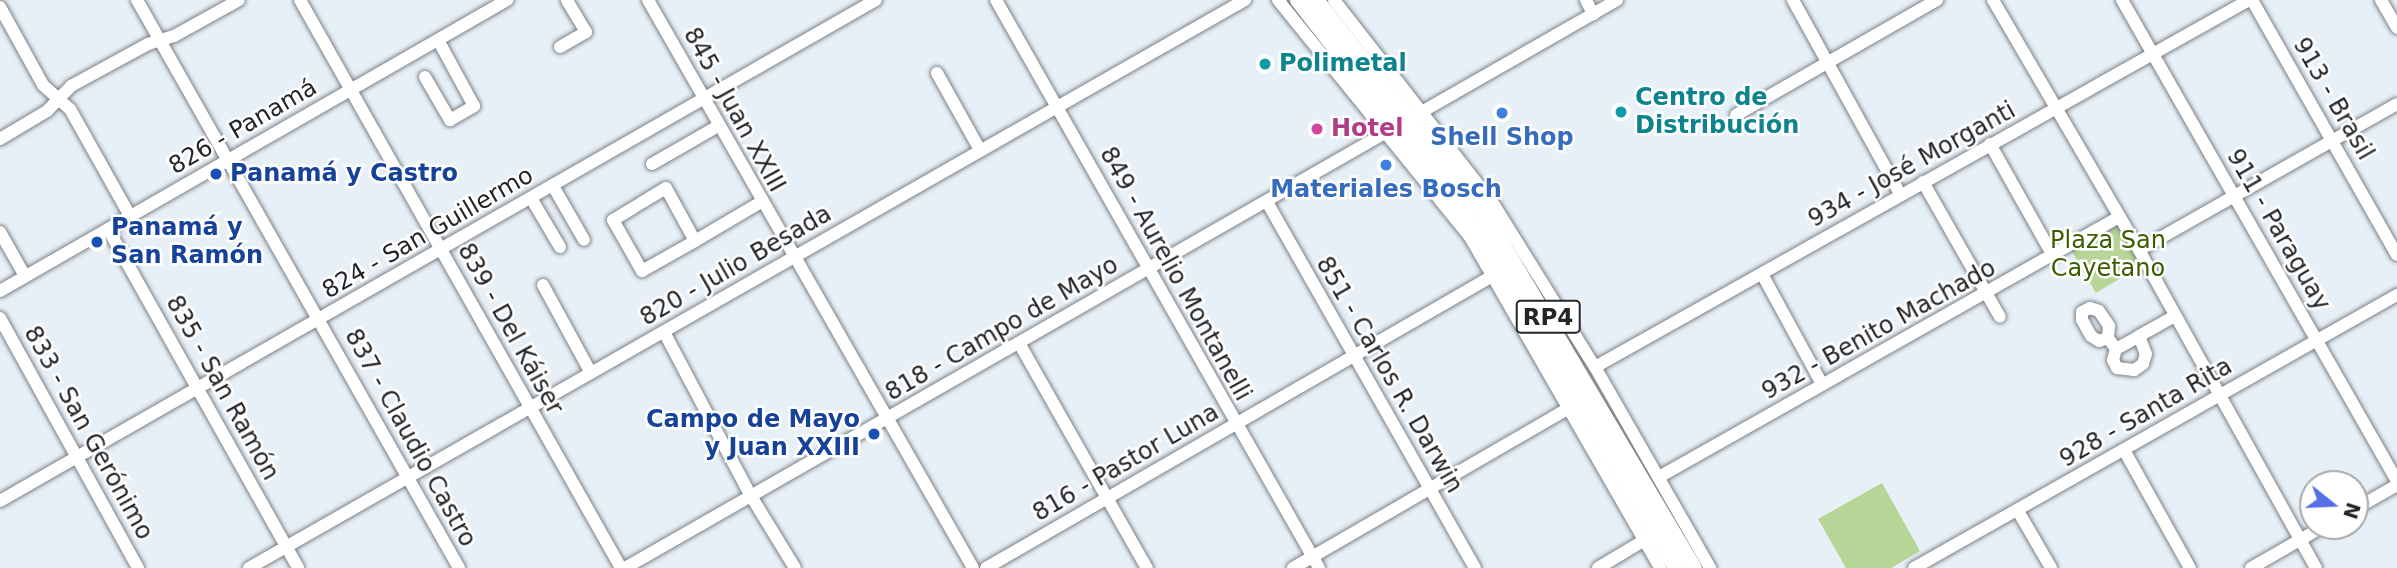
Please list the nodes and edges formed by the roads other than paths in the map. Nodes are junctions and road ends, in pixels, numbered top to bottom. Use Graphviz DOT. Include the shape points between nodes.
graph roads {
  1 [pos="137,0"];
  2 [pos="239,0"];
  3 [pos="300,0"];
  4 [pos="507,0"];
  5 [pos="567,0"];
  6 [pos="648,0"];
  7 [pos="876,0"];
  8 [pos="996,0"];
  9 [pos="1245,0"];
  10 [pos="1278,0"];
  11 [pos="1298,0"];
  12 [pos="1316,0"];
  13 [pos="1334,0"];
  14 [pos="1586,0"];
  15 [pos="1617,0"];
  16 [pos="1793,0"];
  17 [pos="1937,0"];
  18 [pos="1993,0"];
  19 [pos="2122,0"];
  20 [pos="2250,0"];
  21 [pos="2381,0"];
  22 [pos="0,7"];
  23 [pos="1594,14"];
  24 [pos="2397,28"];
  25 [pos="160,40"];
  26 [pos="438,40"];
  27 [pos="560,47"];
  28 [pos="2153,53"];
  29 [pos="1829,62"];
  30 [pos="937,73"];
  31 [pos="425,77"];
  32 [pos="352,89"];
  33 [pos="703,98"];
  34 [pos="58,99"];
  35 [pos="2397,104"];
  36 [pos="1056,106"];
  37 [pos="2055,109"];
  38 [pos="1736,115"];
  39 [pos="1406,123"];
  40 [pos="718,126"];
  41 [pos="0,139"];
  42 [pos="2332,140"];
  43 [pos="1990,144"];
  44 [pos="980,150"];
  45 [pos="229,159"];
  46 [pos="652,164"];
  47 [pos="1923,182"];
  48 [pos="553,186"];
  49 [pos="1900,194"];
  50 [pos="2234,196"];
  51 [pos="531,198"];
  52 [pos="761,202"];
  53 [pos="1267,202"];
  54 [pos="130,216"];
  55 [pos="2119,217"];
  56 [pos="1503,219"];
  57 [pos="108,229"];
  58 [pos="0,232"];
  59 [pos="584,240"];
  60 [pos="695,241"];
  61 [pos="560,247"];
  62 [pos="440,248"];
  63 [pos="1507,248"];
  64 [pos="2139,250"];
  65 [pos="2053,256"];
  66 [pos="2397,256"];
  67 [pos="794,257"];
  68 [pos="1149,269"];
  69 [pos="1499,272"];
  70 [pos="1762,274"];
  71 [pos="25,276"];
  72 [pos="543,285"];
  73 [pos="0,291"];
  74 [pos="1987,294"];
  75 [pos="2397,295"];
  76 [pos="2175,316"];
  77 [pos="2000,317"];
  78 [pos="0,318"];
  79 [pos="319,318"];
  80 [pos="664,332"];
  81 [pos="2138,336"];
  82 [pos="2316,339"];
  83 [pos="1019,343"];
  84 [pos="1355,357"];
  85 [pos="1595,368"];
  86 [pos="591,373"];
  87 [pos="1822,384"];
  88 [pos="198,389"];
  89 [pos="2220,396"];
  90 [pos="1575,404"];
  91 [pos="530,407"];
  92 [pos="887,419"];
  93 [pos="1236,425"];
  94 [pos="2124,450"];
  95 [pos="78,457"];
  96 [pos="407,477"];
  97 [pos="1659,477"];
  98 [pos="2397,483"];
  99 [pos="1431,490"];
  100 [pos="751,496"];
  101 [pos="1106,498"];
  102 [pos="2369,500"];
  103 [pos="0,501"];
  104 [pos="2018,511"];
  105 [pos="1663,529"];
  106 [pos="2299,538"];
  107 [pos="2300,540"];
  108 [pos="286,546"];
  109 [pos="1315,563"];
  110 [pos="138,568"];
  111 [pos="249,568"];
  112 [pos="298,568"];
  113 [pos="458,568"];
  114 [pos="623,568"];
  115 [pos="795,568"];
  116 [pos="973,568"];
  117 [pos="986,568"];
  118 [pos="1147,568"];
  119 [pos="1293,568"];
  120 [pos="1475,568"];
  121 [pos="1598,568"];
  122 [pos="1660,568"];
  123 [pos="1676,568"];
  124 [pos="1694,568"];
  125 [pos="1710,568"];
  126 [pos="1914,568"];
  127 [pos="2051,568"];
  128 [pos="2190,568"];
  129 [pos="2251,568"];
  130 [pos="2316,568"];
  1 -- 25 [label="street, 837 - Claudio Castro"];
  2 -- 25 [label="street"];
  3 -- 32 [label="street, 839 - Del Káiser"];
  4 -- 26 [label="street, 826 - Panamá"];
  5 -- 27 [label="street" via="586,32"];
  6 -- 33 [label="street, 845 - Juan XXIII"];
  7 -- 33 [label="street, 824 - San Guillermo"];
  8 -- 36 [label="street, 849 - Aurelio Montanelli"];
  9 -- 36 [label="street, 820 - Julio Besada"];
  10 -- 39 [label="street"];
  11 -- 39 [label="main road, RP4"];
  12 -- 39 [label="main road, RP4"];
  13 -- 39 [label="street"];
  14 -- 23 [label="street"];
  15 -- 23 [label="street, 818 - Campo de Mayo"];
  16 -- 29 [label="street"];
  17 -- 29 [label="street"];
  18 -- 37 [label="street"];
  19 -- 28 [label="street, 911 - Paraguay"];
  20 -- 28 [label="street, 934 - José Morganti"];
  20 -- 42 [label="street, 913 - Brasil"];
  21 -- 24 [label="street"];
  22 -- 34 [label="street" via="43,85"];
  23 -- 39 [label="street, 818 - Campo de Mayo"];
  25 -- 34 [label="street" via="71,86"];
  25 -- 45 [label="street, 837 - Claudio Castro"];
  26 -- 31 [label="street" via="474,106 450,120"];
  26 -- 32 [label="street, 826 - Panamá"];
  28 -- 37 [label="street, 934 - José Morganti"];
  28 -- 50 [label="street, 911 - Paraguay"];
  29 -- 38 [label="street"];
  29 -- 49 [label="street"];
  30 -- 44 [label="street"];
  32 -- 45 [label="street, 826 - Panamá"];
  32 -- 62 [label="street, 839 - Del Káiser"];
  33 -- 40 [label="street, 845 - Juan XXIII"];
  33 -- 48 [label="street, 824 - San Guillermo"];
  34 -- 41 [label="street" via="47,111"];
  34 -- 54 [label="street" via="70,109"];
  35 -- 42 [label="street"];
  36 -- 44 [label="street, 820 - Julio Besada"];
  36 -- 68 [label="street, 849 - Aurelio Montanelli"];
  37 -- 43 [label="street, 934 - José Morganti"];
  37 -- 55 [label="street"];
  39 -- 53 [label="street, 818 - Campo de Mayo"];
  39 -- 56 [label="street"];
  39 -- 63 [label="main road, RP4"];
  39 -- 69 [label="main road, RP4"];
  40 -- 46 [label="street"];
  40 -- 52 [label="street, 845 - Juan XXIII"];
  42 -- 50 [label="street"];
  42 -- 66 [label="street, 913 - Brasil"];
  43 -- 47 [label="street, 934 - José Morganti"];
  43 -- 65 [label="street"];
  44 -- 67 [label="street, 820 - Julio Besada"];
  45 -- 54 [label="street, 826 - Panamá"];
  45 -- 79 [label="street, 837 - Claudio Castro"];
  47 -- 49 [label="street, 934 - José Morganti"];
  47 -- 74 [label="street"];
  48 -- 51 [label="street, 824 - San Guillermo"];
  48 -- 59 [label="street"];
  49 -- 70 [label="street, 934 - José Morganti"];
  50 -- 64 [label="street"];
  50 -- 82 [label="street, 911 - Paraguay"];
  51 -- 61 [label="street"];
  51 -- 62 [label="street, 824 - San Guillermo"];
  52 -- 60 [label="street"];
  52 -- 67 [label="street, 845 - Juan XXIII"];
  53 -- 68 [label="street, 818 - Campo de Mayo"];
  53 -- 84 [label="street, 851 - Carlos R. Darwin"];
  54 -- 57 [label="street, 826 - Panamá"];
  55 -- 64 [label="street"];
  55 -- 65 [label="street, 932 - Benito Machado"];
  56 -- 63 [label="main road"];
  56 -- 85 [label="street"];
  57 -- 71 [label="street, 826 - Panamá"];
  57 -- 88 [label="street, 835 - San Ramón"];
  58 -- 71 [label="street"];
  60 -- 60 [label="street" via="642,271 613,220 666,188"];
  62 -- 79 [label="street, 824 - San Guillermo"];
  62 -- 91 [label="street, 839 - Del Káiser"];
  63 -- 105 [label="main road, RP4"];
  64 -- 76 [label="street"];
  65 -- 74 [label="street, 932 - Benito Machado"];
  67 -- 80 [label="street, 820 - Julio Besada"];
  67 -- 92 [label="street, 845 - Juan XXIII"];
  68 -- 83 [label="street, 818 - Campo de Mayo"];
  68 -- 93 [label="street, 849 - Aurelio Montanelli"];
  69 -- 84 [label="street, 816 - Pastor Luna"];
  69 -- 90 [label="main road, RP4"];
  70 -- 85 [label="street, 934 - José Morganti"];
  70 -- 87 [label="street"];
  71 -- 73 [label="street, 826 - Panamá"];
  72 -- 86 [label="street"];
  74 -- 77 [label="street"];
  74 -- 87 [label="street, 932 - Benito Machado"];
  75 -- 82 [label="street, 928 - Santa Rita"];
  76 -- 81 [label="street"];
  76 -- 89 [label="street"];
  78 -- 95 [label="street, 833 - San Gerónimo"];
  79 -- 88 [label="street, 824 - San Guillermo"];
  79 -- 96 [label="street, 837 - Claudio Castro"];
  80 -- 86 [label="street, 820 - Julio Besada"];
  80 -- 100 [label="street"];
  81 -- 81 [label="street" via="2112,344 2117,368 2139,368 2146,354"];
  82 -- 89 [label="street, 928 - Santa Rita"];
  82 -- 98 [label="street, 911 - Paraguay"];
  83 -- 92 [label="street, 818 - Campo de Mayo"];
  83 -- 101 [label="street"];
  84 -- 93 [label="street, 816 - Pastor Luna"];
  84 -- 99 [label="street, 851 - Carlos R. Darwin"];
  85 -- 97 [label="street"];
  86 -- 91 [label="street, 820 - Julio Besada"];
  87 -- 97 [label="street, 932 - Benito Machado"];
  88 -- 95 [label="street, 824 - San Guillermo"];
  88 -- 108 [label="street, 835 - San Ramón"];
  89 -- 94 [label="street, 928 - Santa Rita"];
  89 -- 106 [label="street"];
  90 -- 99 [label="street"];
  90 -- 105 [label="main road, RP4"];
  91 -- 96 [label="street, 820 - Julio Besada"];
  91 -- 114 [label="street, 839 - Del Káiser"];
  92 -- 100 [label="street, 818 - Campo de Mayo"];
  92 -- 116 [label="street, 845 - Juan XXIII"];
  93 -- 101 [label="street, 816 - Pastor Luna"];
  93 -- 109 [label="street, 849 - Aurelio Montanelli"];
  94 -- 104 [label="street, 928 - Santa Rita"];
  94 -- 128 [label="street"];
  95 -- 103 [label="street, 824 - San Guillermo"];
  95 -- 110 [label="street, 833 - San Gerónimo"];
  96 -- 108 [label="street, 820 - Julio Besada"];
  96 -- 113 [label="street, 837 - Claudio Castro"];
  97 -- 105 [label="street"];
  98 -- 102 [label="street"];
  99 -- 109 [label="street"];
  99 -- 120 [label="street, 851 - Carlos R. Darwin"];
  100 -- 114 [label="street, 818 - Campo de Mayo"];
  100 -- 115 [label="street"];
  101 -- 117 [label="street, 816 - Pastor Luna"];
  101 -- 118 [label="street"];
  104 -- 126 [label="street, 928 - Santa Rita"];
  104 -- 127 [label="street"];
  105 -- 121 [label="street"];
  105 -- 122 [label="street"];
  105 -- 123 [label="main road, RP4"];
  105 -- 124 [label="main road, RP4"];
  105 -- 125 [label="street"];
  107 -- 129 [label="street"];
  107 -- 130 [label="street"];
  108 -- 111 [label="street, 820 - Julio Besada"];
  108 -- 112 [label="street, 835 - San Ramón"];
  109 -- 119 [label="street"];
}
